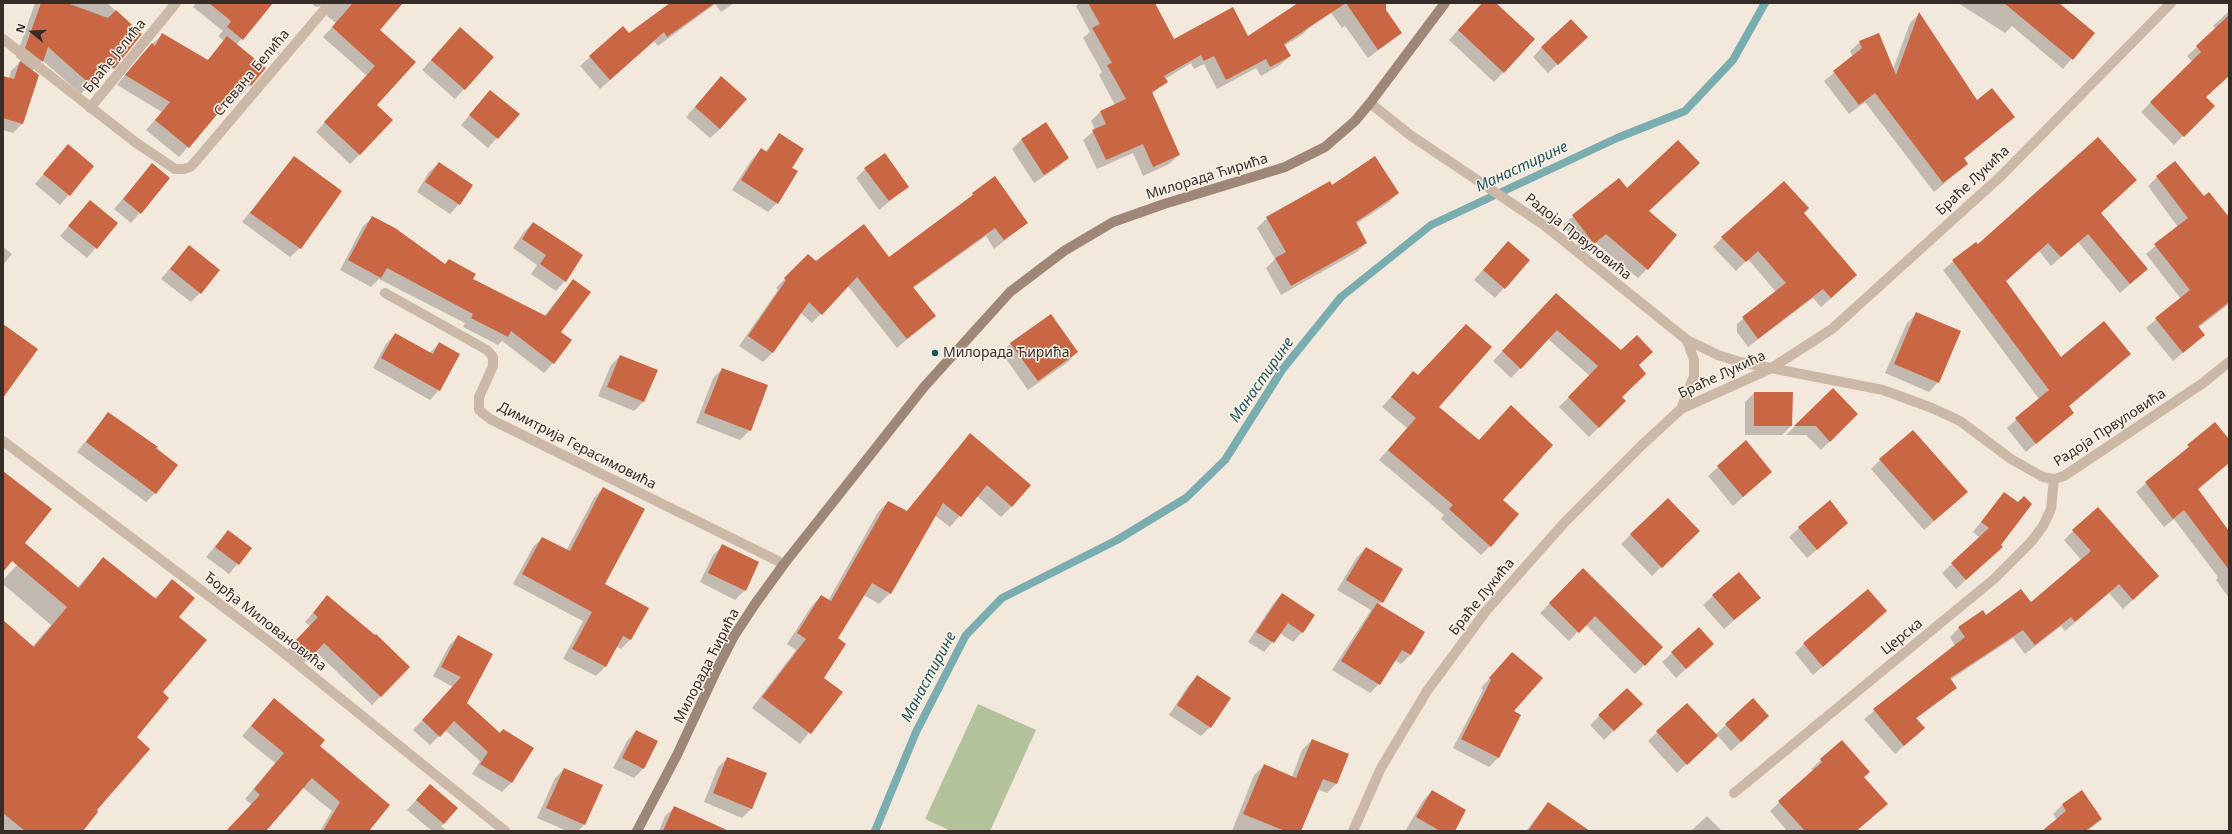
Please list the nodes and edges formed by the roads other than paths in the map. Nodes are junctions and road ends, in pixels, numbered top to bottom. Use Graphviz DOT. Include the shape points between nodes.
graph roads {
  1 [pos="176,3"];
  2 [pos="330,3"];
  3 [pos="1445,3"];
  4 [pos="2171,3"];
  5 [pos="3,40"];
  6 [pos="1370,103"];
  7 [pos="90,108"];
  8 [pos="195,162"];
  9 [pos="385,293"];
  10 [pos="1687,340"];
  11 [pos="2229,362"];
  12 [pos="1770,369"];
  13 [pos="1681,409"];
  14 [pos="3,441"];
  15 [pos="2054,479"];
  16 [pos="784,564"];
  17 [pos="1734,793"];
  18 [pos="505,831"];
  19 [pos="637,831"];
  20 [pos="1353,831"];
  1 -- 7 [label="street, Браће Јелића"];
  2 -- 8 [label="street, Стевана Белића"];
  3 -- 6 [label="street, Милорада Ћирића"];
  4 -- 12 [label="street, Браће Лукића" via="2001,176 1832,329"];
  5 -- 7 [label="street, Браће Јелића"];
  6 -- 10 [label="street, Радоја Првуловића" via="1410,135 1522,209"];
  6 -- 16 [label="street, Милорада Ћирића" via="1344,132 1307,158 1113,222 1064,251 1035,272 1010,292 924,387"];
  7 -- 8 [label="street, Браће Јелића" via="175,169 190,167"];
  9 -- 16 [label="street, Димитрија Герасимовића" via="487,350 493,357 492,366 479,397 479,410 490,419"];
  10 -- 12 [label="street, Радоја Првуловића" via="1718,355"];
  10 -- 13 [label="street" via="1694,360 1694,376"];
  11 -- 15 [label="street, Радоја Првуловића" via="2203,383 2135,429 2064,476"];
  12 -- 13 [label="street, Браће Лукића"];
  12 -- 15 [label="street, Радоја Првуловића" via="1883,390 1932,408 1960,421 2018,463 2044,477"];
  13 -- 20 [label="street, Браће Лукића" via="1565,522 1486,611 1427,691 1381,768"];
  14 -- 18 [label="street, Ђорђа Миловановића" via="274,645"];
  15 -- 17 [label="street, Церска" via="2051,509 2042,526 2031,542 1994,579"];
  16 -- 19 [label="street, Милорада Ћирића" via="734,636"];
}
